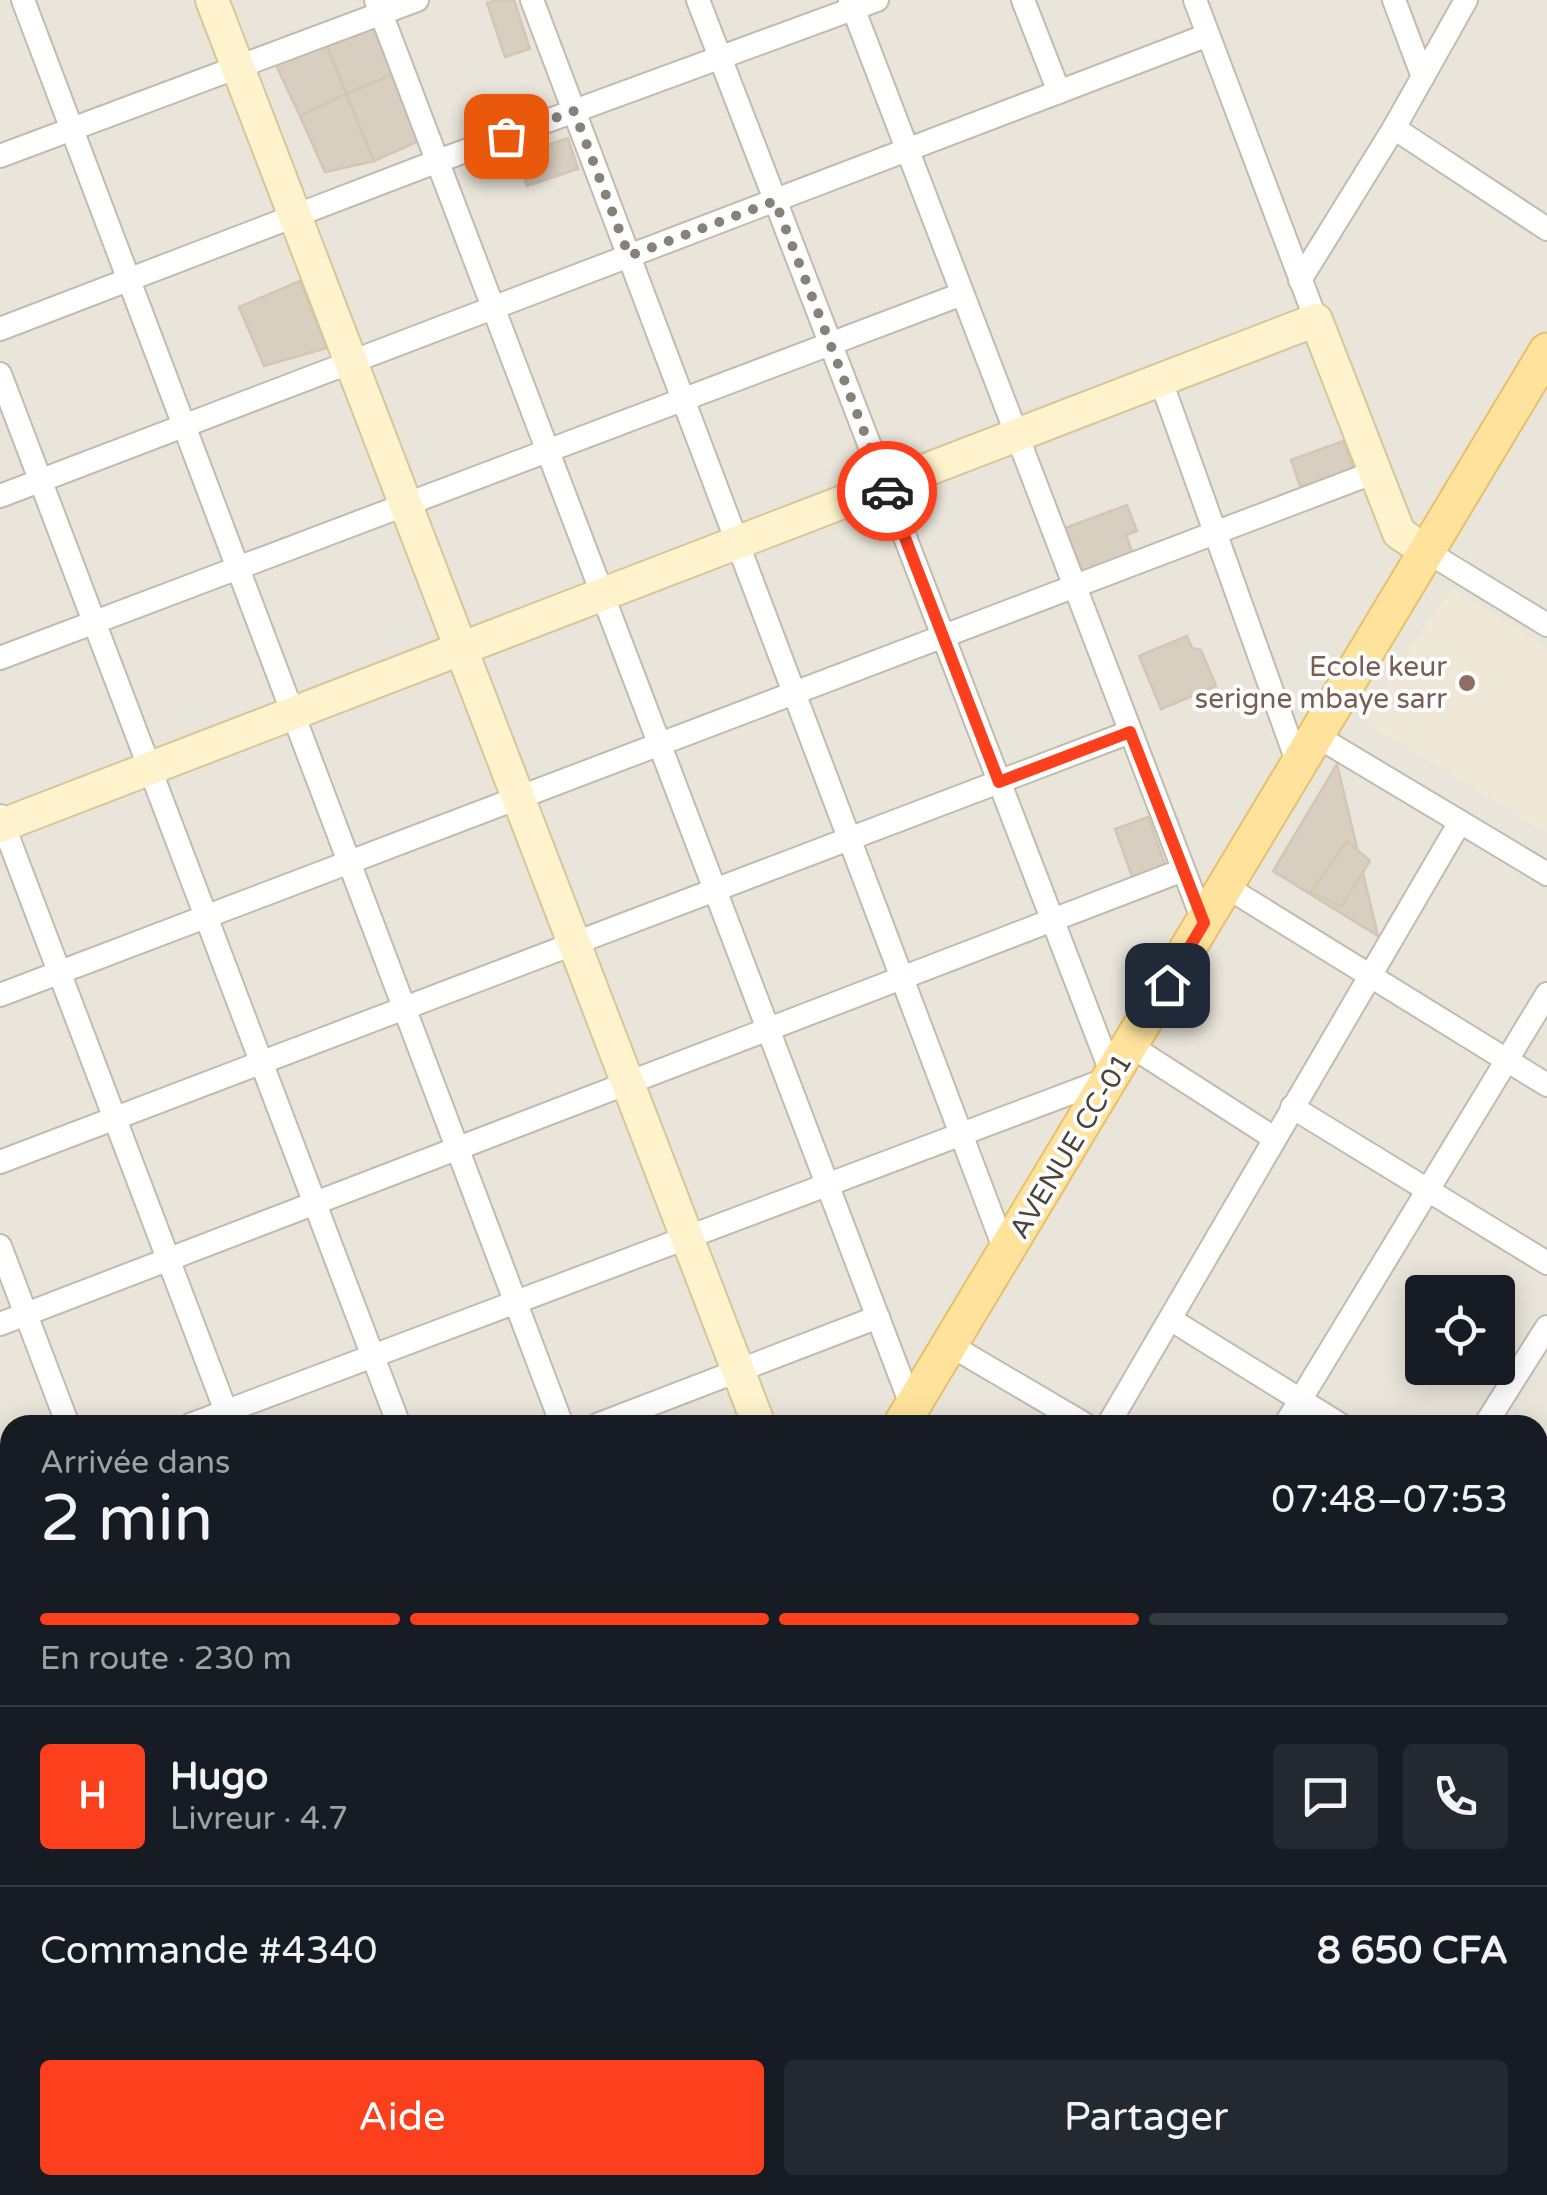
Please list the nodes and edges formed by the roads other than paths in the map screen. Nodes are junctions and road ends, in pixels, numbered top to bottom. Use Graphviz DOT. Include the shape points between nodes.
graph roads {
  1 [pos="23,0"];
  2 [pos="212,0"];
  3 [pos="418,0"];
  4 [pos="532,0"];
  5 [pos="698,0"];
  6 [pos="878,0"];
  7 [pos="1024,0"];
  8 [pos="1195,0"];
  9 [pos="1394,0"];
  10 [pos="1466,0"];
  11 [pos="852,4"];
  12 [pos="379,7"];
  13 [pos="1208,35"];
  14 [pos="720,58"];
  15 [pos="237,66"];
  16 [pos="1423,77"];
  17 [pos="1059,92"];
  18 [pos="574,111"];
  19 [pos="72,128"];
  20 [pos="1394,128"];
  21 [pos="908,150"];
  22 [pos="0,156"];
  23 [pos="438,161"];
  24 [pos="775,201"];
  25 [pos="295,216"];
  26 [pos="1547,229"];
  27 [pos="629,256"];
  28 [pos="130,279"];
  29 [pos="1300,280"];
  30 [pos="962,294"];
  31 [pos="494,308"];
  32 [pos="1316,320"];
  33 [pos="0,329"];
  34 [pos="830,344"];
  35 [pos="1547,351"];
  36 [pos="350,362"];
  37 [pos="0,374"];
  38 [pos="1161,381"];
  39 [pos="683,400"];
  40 [pos="184,426"];
  41 [pos="1017,436"];
  42 [pos="548,450"];
  43 [pos="1375,472"];
  44 [pos="40,481"];
  45 [pos="885,486"];
  46 [pos="0,496"];
  47 [pos="405,504"];
  48 [pos="1216,533"];
  49 [pos="738,544"];
  50 [pos="1426,551"];
  51 [pos="238,568"];
  52 [pos="1075,586"];
  53 [pos="603,595"];
  54 [pos="1546,621"];
  55 [pos="94,622"];
  56 [pos="943,637"];
  57 [pos="461,650"];
  58 [pos="0,658"];
  59 [pos="794,693"];
  60 [pos="293,714"];
  61 [pos="1130,732"];
  62 [pos="660,744"];
  63 [pos="1306,750"];
  64 [pos="150,768"];
  65 [pos="999,782"];
  66 [pos="518,798"];
  67 [pos="1,822"];
  68 [pos="1460,822"];
  69 [pos="850,838"];
  70 [pos="349,862"];
  71 [pos="1183,870"];
  72 [pos="1547,874"];
  73 [pos="1225,886"];
  74 [pos="715,890"];
  75 [pos="206,917"];
  76 [pos="1052,920"];
  77 [pos="1204,923"];
  78 [pos="574,944"];
  79 [pos="59,972"];
  80 [pos="1370,976"];
  81 [pos="902,978"];
  82 [pos="1547,994"];
  83 [pos="0,995"];
  84 [pos="404,1008"];
  85 [pos="768,1029"];
  86 [pos="1507,1060"];
  87 [pos="262,1062"];
  88 [pos="1122,1062"];
  89 [pos="627,1083"];
  90 [pos="1547,1084"];
  91 [pos="1292,1107"];
  92 [pos="114,1118"];
  93 [pos="961,1134"];
  94 [pos="1274,1138"];
  95 [pos="458,1148"];
  96 [pos="0,1162"];
  97 [pos="828,1184"];
  98 [pos="1428,1190"];
  99 [pos="315,1203"];
  100 [pos="686,1238"];
  101 [pos="0,1246"];
  102 [pos="1006,1253"];
  103 [pos="168,1260"];
  104 [pos="1547,1264"];
  105 [pos="516,1302"];
  106 [pos="26,1314"];
  107 [pos="878,1317"];
  108 [pos="1170,1319"];
  109 [pos="0,1324"];
  110 [pos="1547,1327"];
  111 [pos="950,1345"];
  112 [pos="373,1356"];
  113 [pos="738,1371"];
  114 [pos="1300,1400"];
  115 [pos="64,1415"];
  116 [pos="227,1415"];
  117 [pos="235,1415"];
  118 [pos="395,1415"];
  119 [pos="558,1415"];
  120 [pos="623,1415"];
  121 [pos="755,1415"];
  122 [pos="907,1415"];
  123 [pos="908,1415"];
  124 [pos="1069,1415"];
  125 [pos="1114,1415"];
  126 [pos="1291,1415"];
  127 [pos="1324,1415"];
  128 [pos="1490,1415"];
  1 -- 19 [label="street"];
  2 -- 15 [label="street"];
  3 -- 12 [label="street"];
  4 -- 18 [label="street"];
  5 -- 14 [label="street"];
  6 -- 11 [label="street"];
  7 -- 17 [label="street"];
  8 -- 13 [label="street"];
  9 -- 16 [label="street"];
  10 -- 16 [label="street"];
  11 -- 14 [label="street"];
  11 -- 21 [label="street"];
  12 -- 15 [label="street"];
  12 -- 23 [label="street"];
  13 -- 17 [label="street"];
  13 -- 29 [label="street"];
  14 -- 18 [label="street"];
  14 -- 24 [label="street"];
  15 -- 19 [label="street"];
  15 -- 25 [label="street"];
  16 -- 20 [label="street"];
  17 -- 21 [label="street"];
  18 -- 23 [label="street"];
  18 -- 27 [label="street"];
  19 -- 22 [label="street"];
  19 -- 28 [label="street"];
  20 -- 26 [label="street"];
  20 -- 29 [label="street"];
  21 -- 24 [label="street"];
  21 -- 30 [label="street"];
  23 -- 25 [label="street"];
  23 -- 31 [label="street"];
  24 -- 27 [label="street"];
  24 -- 34 [label="street"];
  25 -- 28 [label="street"];
  25 -- 36 [label="street"];
  27 -- 31 [label="street"];
  27 -- 39 [label="street"];
  28 -- 33 [label="street"];
  28 -- 40 [label="street"];
  29 -- 32 [label="street"];
  30 -- 34 [label="street"];
  30 -- 41 [label="street"];
  31 -- 36 [label="street"];
  31 -- 42 [label="street"];
  32 -- 38 [label="street"];
  32 -- 43 [label="street"];
  34 -- 39 [label="street"];
  34 -- 45 [label="street"];
  35 -- 50 [label="main road, AVENUE CC-01"];
  36 -- 40 [label="street"];
  36 -- 47 [label="street"];
  37 -- 44 [label="street"];
  38 -- 41 [label="street"];
  38 -- 48 [label="street"];
  39 -- 42 [label="street"];
  39 -- 49 [label="street"];
  40 -- 44 [label="street"];
  40 -- 51 [label="street"];
  41 -- 45 [label="street"];
  41 -- 52 [label="street"];
  42 -- 47 [label="street"];
  42 -- 53 [label="street"];
  43 -- 48 [label="street"];
  43 -- 50 [label="street" via="1399,533"];
  44 -- 46 [label="street"];
  44 -- 55 [label="street"];
  45 -- 49 [label="street"];
  45 -- 56 [label="street"];
  47 -- 51 [label="street"];
  47 -- 57 [label="street"];
  48 -- 52 [label="street"];
  48 -- 63 [label="street"];
  49 -- 53 [label="street"];
  49 -- 59 [label="street"];
  50 -- 54 [label="street"];
  50 -- 63 [label="main road, AVENUE CC-01"];
  51 -- 55 [label="street"];
  51 -- 60 [label="street"];
  52 -- 56 [label="street"];
  52 -- 61 [label="street"];
  53 -- 57 [label="street"];
  53 -- 62 [label="street"];
  55 -- 58 [label="street"];
  55 -- 64 [label="street"];
  56 -- 59 [label="street"];
  56 -- 65 [label="street"];
  57 -- 60 [label="street"];
  57 -- 66 [label="street"];
  59 -- 62 [label="street"];
  59 -- 69 [label="street"];
  60 -- 64 [label="street"];
  60 -- 70 [label="street"];
  61 -- 65 [label="street"];
  61 -- 71 [label="street"];
  62 -- 66 [label="street"];
  62 -- 74 [label="street"];
  63 -- 68 [label="street"];
  63 -- 73 [label="main road, AVENUE CC-01"];
  64 -- 67 [label="street"];
  64 -- 75 [label="street"];
  65 -- 69 [label="street"];
  65 -- 76 [label="street"];
  66 -- 70 [label="street"];
  66 -- 78 [label="street"];
  67 -- 79 [label="street"];
  68 -- 72 [label="street"];
  68 -- 80 [label="street"];
  69 -- 74 [label="street"];
  69 -- 81 [label="street"];
  70 -- 75 [label="street"];
  70 -- 84 [label="street"];
  71 -- 76 [label="street"];
  71 -- 77 [label="street"];
  73 -- 77 [label="main road, AVENUE CC-01"];
  73 -- 80 [label="street"];
  74 -- 78 [label="street"];
  74 -- 85 [label="street"];
  75 -- 79 [label="street"];
  75 -- 87 [label="street"];
  76 -- 81 [label="street"];
  76 -- 88 [label="street"];
  77 -- 88 [label="main road, AVENUE CC-01"];
  78 -- 84 [label="street"];
  78 -- 89 [label="street"];
  79 -- 83 [label="street"];
  79 -- 92 [label="street"];
  80 -- 86 [label="street"];
  80 -- 91 [label="street"];
  81 -- 85 [label="street"];
  81 -- 93 [label="street"];
  82 -- 86 [label="street"];
  84 -- 87 [label="street"];
  84 -- 95 [label="street"];
  85 -- 89 [label="street"];
  85 -- 97 [label="street"];
  86 -- 90 [label="street"];
  86 -- 98 [label="street"];
  87 -- 92 [label="street"];
  87 -- 99 [label="street"];
  88 -- 93 [label="street"];
  88 -- 94 [label="street"];
  88 -- 102 [label="main road, AVENUE CC-01"];
  89 -- 95 [label="street"];
  89 -- 100 [label="street"];
  91 -- 94 [label="street"];
  91 -- 98 [label="street"];
  92 -- 96 [label="street"];
  92 -- 103 [label="street"];
  93 -- 97 [label="street"];
  93 -- 102 [label="street"];
  94 -- 108 [label="street"];
  95 -- 99 [label="street"];
  95 -- 105 [label="street"];
  97 -- 100 [label="street"];
  97 -- 107 [label="street"];
  98 -- 104 [label="street"];
  98 -- 114 [label="street"];
  99 -- 103 [label="street"];
  99 -- 112 [label="street"];
  100 -- 105 [label="street"];
  100 -- 113 [label="street"];
  101 -- 106 [label="street"];
  102 -- 111 [label="main road, AVENUE CC-01"];
  103 -- 106 [label="street"];
  103 -- 116 [label="street"];
  105 -- 112 [label="street"];
  105 -- 119 [label="street"];
  106 -- 109 [label="street"];
  106 -- 115 [label="street"];
  107 -- 113 [label="street"];
  107 -- 122 [label="street"];
  108 -- 114 [label="street"];
  108 -- 125 [label="street"];
  110 -- 128 [label="street"];
  111 -- 123 [label="main road, AVENUE CC-01"];
  111 -- 124 [label="street"];
  112 -- 117 [label="street"];
  112 -- 118 [label="street"];
  113 -- 120 [label="street"];
  113 -- 121 [label="street"];
  114 -- 126 [label="street"];
  114 -- 127 [label="street"];
}
